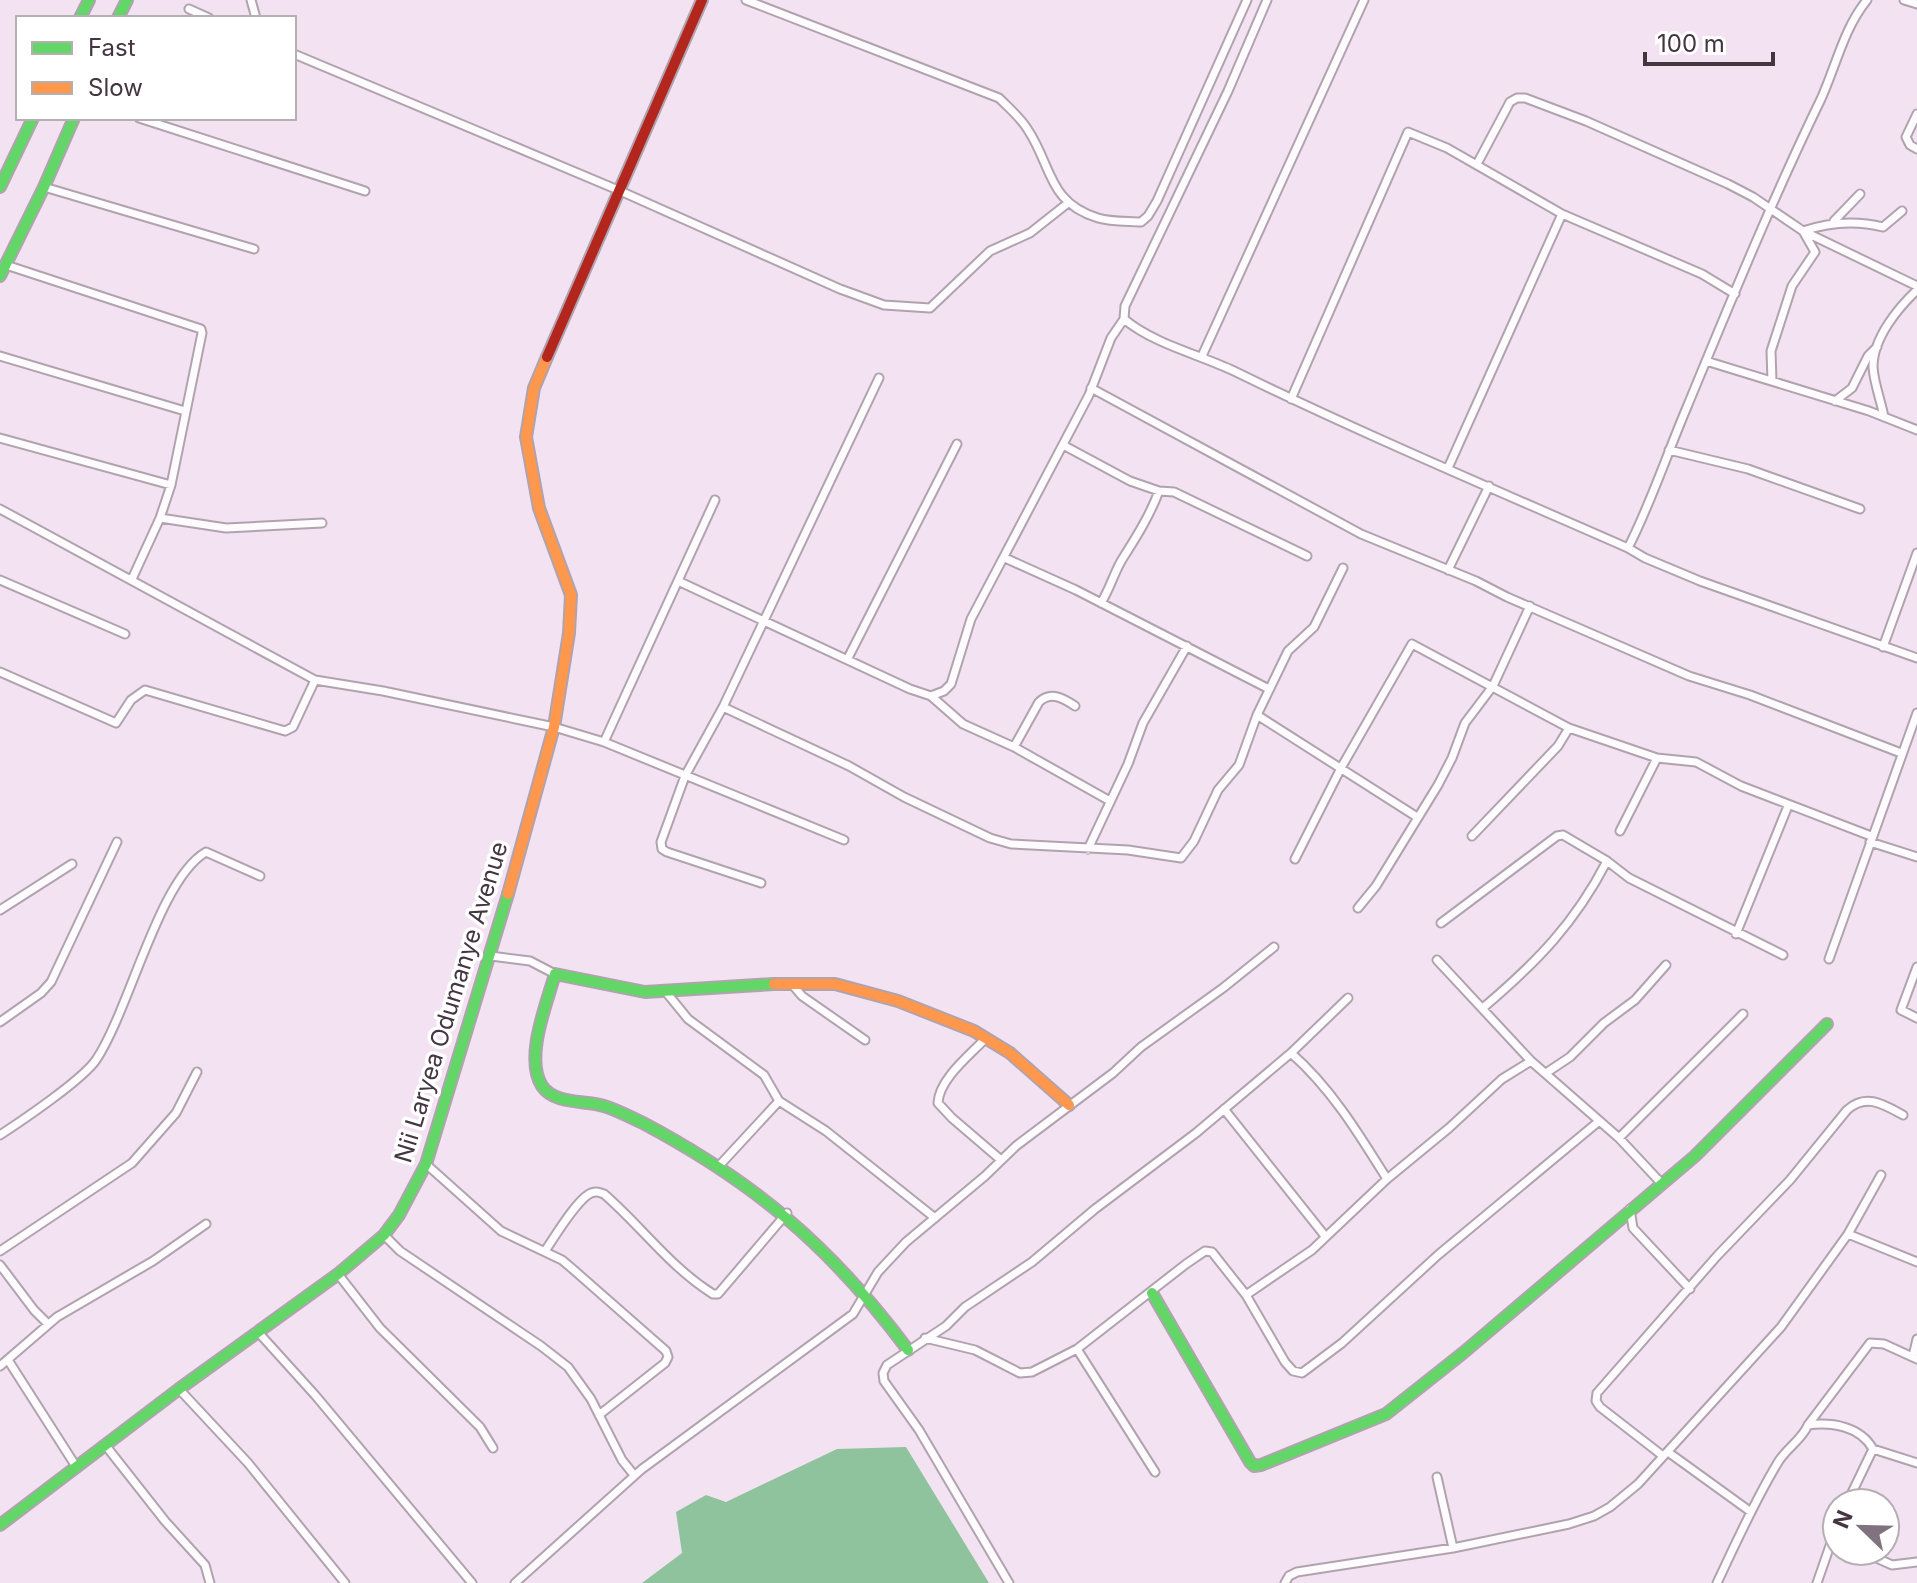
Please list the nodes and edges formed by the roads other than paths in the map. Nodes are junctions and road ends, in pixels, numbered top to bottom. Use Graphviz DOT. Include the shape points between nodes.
graph roads {
  1 [pos="702,0"];
  2 [pos="746,0"];
  3 [pos="1247,0"];
  4 [pos="1267,0"];
  5 [pos="1364,0"];
  6 [pos="1867,0"];
  7 [pos="1904,0"];
  8 [pos="1917,4"];
  9 [pos="189,9"];
  10 [pos="205,16"];
  11 [pos="296,55"];
  12 [pos="1917,114"];
  13 [pos="32,120"];
  14 [pos="73,120"];
  15 [pos="145,120"];
  16 [pos="1917,149"];
  17 [pos="1477,164"];
  18 [pos="0,187"];
  19 [pos="44,187"];
  20 [pos="618,190"];
  21 [pos="365,191"];
  22 [pos="1860,194"];
  23 [pos="1068,203"];
  24 [pos="1769,210"];
  25 [pos="1902,211"];
  26 [pos="1562,214"];
  27 [pos="1828,224"];
  28 [pos="1803,231"];
  29 [pos="254,249"];
  30 [pos="6,265"];
  31 [pos="0,276"];
  32 [pos="1917,288"];
  33 [pos="1735,294"];
  34 [pos="1124,319"];
  35 [pos="1878,347"];
  36 [pos="0,356"];
  37 [pos="1202,356"];
  38 [pos="1706,361"];
  39 [pos="879,378"];
  40 [pos="1772,381"];
  41 [pos="1091,388"];
  42 [pos="1291,399"];
  43 [pos="1835,401"];
  44 [pos="185,411"];
  45 [pos="1884,417"];
  46 [pos="1917,430"];
  47 [pos="0,438"];
  48 [pos="957,444"];
  49 [pos="1063,445"];
  50 [pos="1669,450"];
  51 [pos="1448,468"];
  52 [pos="171,485"];
  53 [pos="1489,486"];
  54 [pos="1159,491"];
  55 [pos="715,500"];
  56 [pos="0,509"];
  57 [pos="1860,509"];
  58 [pos="160,518"];
  59 [pos="322,523"];
  60 [pos="1628,548"];
  61 [pos="1917,553"];
  62 [pos="1307,556"];
  63 [pos="1005,558"];
  64 [pos="1343,568"];
  65 [pos="1448,570"];
  66 [pos="132,579"];
  67 [pos="0,580"];
  68 [pos="678,581"];
  69 [pos="1101,603"];
  70 [pos="1530,606"];
  71 [pos="764,622"];
  72 [pos="125,634"];
  73 [pos="1187,646"];
  74 [pos="1883,647"];
  75 [pos="848,658"];
  76 [pos="1917,658"];
  77 [pos="0,672"];
  78 [pos="315,680"];
  79 [pos="1493,686"];
  80 [pos="1269,689"];
  81 [pos="931,696"];
  82 [pos="1075,706"];
  83 [pos="723,707"];
  84 [pos="1917,713"];
  85 [pos="1257,715"];
  86 [pos="554,727"];
  87 [pos="1569,728"];
  88 [pos="604,742"];
  89 [pos="1014,747"];
  90 [pos="1901,753"];
  91 [pos="1657,758"];
  92 [pos="1341,768"];
  93 [pos="685,776"];
  94 [pos="1110,801"];
  95 [pos="1788,806"];
  96 [pos="1417,817"];
  97 [pos="1620,831"];
  98 [pos="1472,836"];
  99 [pos="1870,839"];
  100 [pos="844,840"];
  101 [pos="117,842"];
  102 [pos="1088,849"];
  103 [pos="1917,857"];
  104 [pos="1295,859"];
  105 [pos="1607,861"];
  106 [pos="72,864"];
  107 [pos="260,876"];
  108 [pos="761,883"];
  109 [pos="1358,908"];
  110 [pos="0,910"];
  111 [pos="1441,923"];
  112 [pos="1736,934"];
  113 [pos="1274,947"];
  114 [pos="1783,955"];
  115 [pos="491,956"];
  116 [pos="1829,959"];
  117 [pos="1437,960"];
  118 [pos="1666,965"];
  119 [pos="1917,967"];
  120 [pos="555,974"];
  121 [pos="791,983"];
  122 [pos="666,992"];
  123 [pos="1348,998"];
  124 [pos="1484,1007"];
  125 [pos="1743,1014"];
  126 [pos="1917,1018"];
  127 [pos="0,1022"];
  128 [pos="1827,1024"];
  129 [pos="986,1038"];
  130 [pos="865,1040"];
  131 [pos="1291,1053"];
  132 [pos="1531,1061"];
  133 [pos="197,1072"];
  134 [pos="1546,1073"];
  135 [pos="779,1101"];
  136 [pos="1069,1105"];
  137 [pos="1224,1109"];
  138 [pos="1903,1115"];
  139 [pos="1598,1122"];
  140 [pos="0,1135"];
  141 [pos="1619,1138"];
  142 [pos="1001,1160"];
  143 [pos="426,1164"];
  144 [pos="718,1167"];
  145 [pos="1881,1175"];
  146 [pos="1387,1179"];
  147 [pos="1662,1184"];
  148 [pos="1630,1209"];
  149 [pos="787,1213"];
  150 [pos="935,1218"];
  151 [pos="206,1224"];
  152 [pos="1848,1234"];
  153 [pos="384,1235"];
  154 [pos="1325,1236"];
  155 [pos="0,1251"];
  156 [pos="545,1251"];
  157 [pos="1917,1262"];
  158 [pos="0,1265"];
  159 [pos="338,1274"];
  160 [pos="1690,1289"];
  161 [pos="1152,1293"];
  162 [pos="865,1294"];
  163 [pos="1246,1295"];
  164 [pos="48,1324"];
  165 [pos="258,1332"];
  166 [pos="925,1338"];
  167 [pos="1917,1339"];
  168 [pos="1077,1349"];
  169 [pos="908,1350"];
  170 [pos="1915,1357"];
  171 [pos="8,1360"];
  172 [pos="0,1366"];
  173 [pos="179,1389"];
  174 [pos="599,1415"];
  175 [pos="1808,1425"];
  176 [pos="106,1446"];
  177 [pos="493,1448"];
  178 [pos="1873,1449"];
  179 [pos="1666,1454"];
  180 [pos="1917,1463"];
  181 [pos="77,1468"];
  182 [pos="1155,1472"];
  183 [pos="634,1475"];
  184 [pos="1437,1477"];
  185 [pos="1855,1487"];
  186 [pos="1751,1512"];
  187 [pos="0,1525"];
  188 [pos="1453,1548"];
  189 [pos="210,1583"];
  190 [pos="345,1583"];
  191 [pos="472,1583"];
  192 [pos="515,1583"];
  193 [pos="1009,1583"];
  194 [pos="1285,1583"];
  195 [pos="1717,1583"];
  1 -- 20 [label="street, Nii Laryea Odumanye Avenue"];
  2 -- 23 [label="street" via="999,98 1027,128 1050,179"];
  3 -- 23 [label="street" via="1148,216 1141,222 1099,218"];
  4 -- 34 [label="street" via="1125,306"];
  5 -- 37 [label="street"];
  6 -- 24 [label="street" via="1846,35"];
  7 -- 8 [label="street"];
  9 -- 10 [label="street"];
  11 -- 20 [label="street"];
  12 -- 16 [label="street" via="1906,137"];
  13 -- 18 [label="street"];
  14 -- 19 [label="street"];
  15 -- 21 [label="street"];
  17 -- 24 [label="street" via="1510,102 1525,98 1728,184"];
  17 -- 26 [label="street"];
  17 -- 42 [label="street" via="1408,132"];
  19 -- 29 [label="street"];
  19 -- 30 [label="street"];
  20 -- 23 [label="street" via="840,289 884,305 930,308 990,251 1030,233"];
  20 -- 86 [label="street, Nii Laryea Odumanye Avenue" via="534,388 526,437 539,508 571,595"];
  22 -- 27 [label="street"];
  24 -- 28 [label="street"];
  24 -- 33 [label="street"];
  25 -- 27 [label="street" via="1883,227"];
  26 -- 33 [label="street" via="1702,274"];
  26 -- 51 [label="street"];
  27 -- 28 [label="street"];
  28 -- 32 [label="street"];
  28 -- 40 [label="street" via="1815,252 1792,286 1771,351"];
  30 -- 31 [label="street"];
  30 -- 44 [label="street" via="201,329"];
  32 -- 35 [label="street" via="1894,313"];
  33 -- 38 [label="street"];
  34 -- 37 [label="street"];
  34 -- 41 [label="street"];
  35 -- 43 [label="street" via="1852,388"];
  35 -- 45 [label="street" via="1873,366"];
  36 -- 44 [label="street"];
  37 -- 42 [label="street"];
  38 -- 40 [label="street"];
  38 -- 50 [label="street"];
  39 -- 71 [label="street"];
  40 -- 43 [label="street"];
  41 -- 49 [label="street"];
  41 -- 65 [label="street" via="1361,534"];
  42 -- 51 [label="street"];
  43 -- 45 [label="street"];
  44 -- 52 [label="street"];
  45 -- 46 [label="street"];
  47 -- 52 [label="street"];
  48 -- 75 [label="street"];
  49 -- 54 [label="street"];
  49 -- 63 [label="street"];
  50 -- 57 [label="street" via="1748,469"];
  50 -- 60 [label="street"];
  51 -- 53 [label="street"];
  52 -- 58 [label="street"];
  53 -- 60 [label="street"];
  53 -- 65 [label="street"];
  54 -- 62 [label="street" via="1174,492"];
  54 -- 69 [label="street"];
  55 -- 68 [label="street"];
  56 -- 66 [label="street"];
  58 -- 59 [label="street" via="226,528"];
  58 -- 66 [label="street"];
  60 -- 74 [label="street" via="1700,581"];
  61 -- 74 [label="street"];
  63 -- 69 [label="street"];
  63 -- 81 [label="street" via="971,619 951,684"];
  64 -- 80 [label="street" via="1314,627 1288,651"];
  65 -- 70 [label="street"];
  66 -- 78 [label="street"];
  67 -- 72 [label="street"];
  68 -- 71 [label="street"];
  68 -- 88 [label="street"];
  69 -- 73 [label="street"];
  70 -- 79 [label="street"];
  70 -- 90 [label="street" via="1689,676"];
  71 -- 75 [label="street"];
  71 -- 83 [label="street"];
  73 -- 80 [label="street"];
  73 -- 94 [label="street" via="1143,723"];
  74 -- 76 [label="street"];
  75 -- 81 [label="street"];
  77 -- 78 [label="street" via="116,723 145,690 285,731 293,727"];
  78 -- 86 [label="street"];
  79 -- 87 [label="street"];
  79 -- 92 [label="street" via="1412,644"];
  79 -- 96 [label="street" via="1465,723 1445,773"];
  80 -- 85 [label="street"];
  81 -- 89 [label="street" via="963,724"];
  82 -- 89 [label="street" via="1045,697"];
  83 -- 93 [label="street"];
  83 -- 102 [label="street" via="990,838"];
  84 -- 90 [label="street"];
  85 -- 92 [label="street"];
  85 -- 102 [label="street" via="1239,765 1218,790 1181,858"];
  86 -- 88 [label="street"];
  86 -- 115 [label="street, Nii Laryea Odumanye Avenue"];
  87 -- 91 [label="street"];
  87 -- 98 [label="street"];
  88 -- 93 [label="street"];
  89 -- 94 [label="street"];
  90 -- 99 [label="street"];
  91 -- 95 [label="street" via="1696,762"];
  91 -- 97 [label="street"];
  92 -- 96 [label="street"];
  92 -- 104 [label="street"];
  93 -- 100 [label="street"];
  93 -- 108 [label="street" via="662,849"];
  94 -- 102 [label="street"];
  95 -- 99 [label="street"];
  95 -- 112 [label="street"];
  96 -- 109 [label="street"];
  99 -- 103 [label="street"];
  99 -- 116 [label="street"];
  101 -- 127 [label="street" via="51,982"];
  105 -- 111 [label="street" via="1570,837 1557,836"];
  105 -- 112 [label="street"];
  105 -- 124 [label="street" via="1559,937"];
  106 -- 110 [label="street"];
  107 -- 140 [label="street" via="206,852 193,860 163,912 121,1014 94,1063"];
  112 -- 114 [label="street"];
  113 -- 136 [label="street"];
  115 -- 120 [label="street" via="530,961"];
  115 -- 143 [label="street, Nii Laryea Odumanye Avenue"];
  117 -- 124 [label="street"];
  118 -- 134 [label="street" via="1635,1000"];
  119 -- 126 [label="street" via="1901,1010"];
  120 -- 122 [label="street"];
  120 -- 144 [label="street" via="536,1054 542,1086 561,1098 610,1108"];
  121 -- 122 [label="street"];
  121 -- 129 [label="street" via="835,984 898,1001"];
  121 -- 130 [label="street"];
  122 -- 135 [label="street" via="688,1019 764,1075"];
  123 -- 131 [label="street"];
  124 -- 132 [label="street"];
  125 -- 141 [label="street"];
  128 -- 147 [label="street"];
  129 -- 136 [label="street"];
  129 -- 142 [label="street" via="946,1082 938,1103"];
  131 -- 137 [label="street"];
  131 -- 146 [label="street" via="1358,1130"];
  132 -- 134 [label="street"];
  132 -- 146 [label="street" via="1502,1079"];
  133 -- 155 [label="street" via="176,1113 132,1163"];
  134 -- 139 [label="street"];
  135 -- 144 [label="street"];
  135 -- 150 [label="street" via="826,1131"];
  136 -- 142 [label="street"];
  137 -- 154 [label="street"];
  137 -- 166 [label="street" via="1032,1262"];
  138 -- 160 [label="street" via="1873,1100 1855,1103"];
  139 -- 141 [label="street"];
  139 -- 163 [label="street" via="1302,1373 1285,1362"];
  141 -- 147 [label="street"];
  142 -- 150 [label="street"];
  143 -- 153 [label="street, Nii Laryea Odumanye Avenue"];
  143 -- 156 [label="street" via="501,1231"];
  144 -- 149 [label="street"];
  145 -- 152 [label="street"];
  146 -- 154 [label="street"];
  147 -- 148 [label="street"];
  148 -- 160 [label="street" via="1633,1228"];
  148 -- 161 [label="street" via="1386,1414 1261,1465 1250,1462"];
  149 -- 156 [label="street" via="718,1294 683,1274 604,1194 596,1192 587,1194"];
  149 -- 162 [label="street"];
  150 -- 162 [label="street" via="878,1272"];
  151 -- 164 [label="street"];
  152 -- 157 [label="street"];
  152 -- 179 [label="street" via="1781,1327"];
  153 -- 159 [label="street, Nii Laryea Odumanye Avenue"];
  153 -- 174 [label="street" via="568,1367"];
  154 -- 163 [label="street"];
  156 -- 174 [label="street" via="575,1271 668,1357"];
  158 -- 164 [label="street"];
  159 -- 165 [label="street, Nii Laryea Odumanye Avenue"];
  159 -- 177 [label="street" via="380,1328 480,1427"];
  160 -- 179 [label="street" via="1597,1393 1600,1407"];
  161 -- 163 [label="street" via="1205,1251 1218,1257"];
  161 -- 168 [label="street"];
  162 -- 169 [label="street"];
  162 -- 183 [label="street" via="853,1314"];
  164 -- 171 [label="street"];
  165 -- 173 [label="street, Nii Laryea Odumanye Avenue"];
  165 -- 191 [label="street"];
  166 -- 168 [label="street" via="975,1350 1020,1373"];
  166 -- 169 [label="street"];
  167 -- 170 [label="street"];
  168 -- 182 [label="street"];
  169 -- 193 [label="street" via="887,1365 884,1381"];
  170 -- 175 [label="street" via="1870,1343"];
  171 -- 172 [label="street"];
  171 -- 181 [label="street"];
  173 -- 176 [label="street, Nii Laryea Odumanye Avenue"];
  173 -- 190 [label="street" via="248,1463"];
  174 -- 183 [label="street"];
  175 -- 178 [label="street" via="1845,1427 1867,1438"];
  175 -- 186 [label="street" via="1781,1456"];
  176 -- 181 [label="street, Nii Laryea Odumanye Avenue"];
  176 -- 189 [label="street" via="205,1565"];
  178 -- 180 [label="street"];
  178 -- 185 [label="street"];
  179 -- 186 [label="street"];
  179 -- 188 [label="street" via="1621,1499 1594,1516"];
  181 -- 187 [label="street, Nii Laryea Odumanye Avenue"];
  183 -- 192 [label="street"];
  184 -- 188 [label="street"];
  186 -- 195 [label="street"];
  188 -- 194 [label="street" via="1297,1572"];
}
